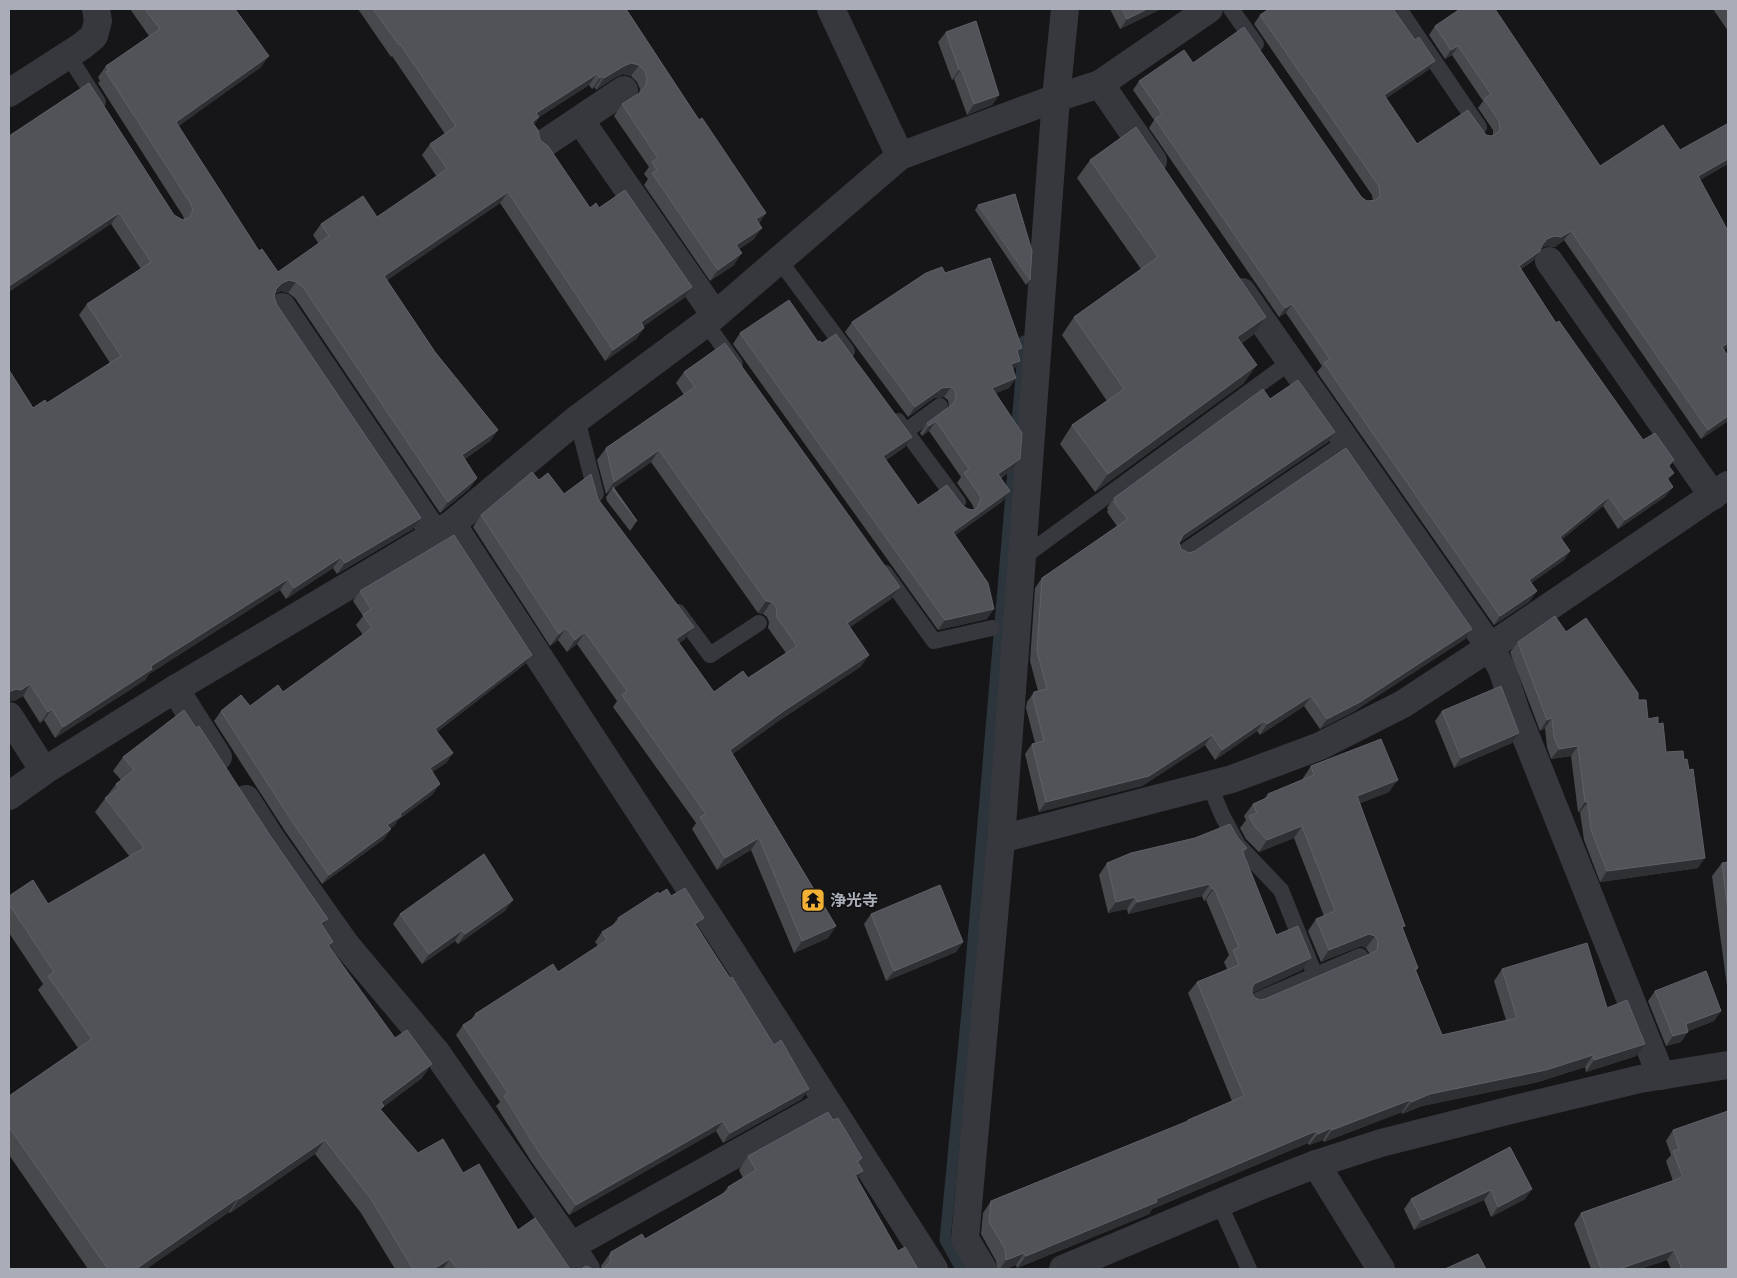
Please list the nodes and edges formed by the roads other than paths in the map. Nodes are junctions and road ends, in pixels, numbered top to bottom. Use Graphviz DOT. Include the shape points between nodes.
graph roads {
  1 [pos="96,9"];
  2 [pos="831,9"];
  3 [pos="1065,9"];
  4 [pos="1209,9"];
  5 [pos="1231,9"];
  6 [pos="1399,9"];
  7 [pos="68,55"];
  8 [pos="1264,57"];
  9 [pos="1100,84"];
  10 [pos="624,90"];
  11 [pos="9,93"];
  12 [pos="1056,98"];
  13 [pos="106,113"];
  14 [pos="580,120"];
  15 [pos="1484,135"];
  16 [pos="544,143"];
  17 [pos="900,156"];
  18 [pos="1167,183"];
  19 [pos="779,260"];
  20 [pos="1549,261"];
  21 [pos="1229,273"];
  22 [pos="282,307"];
  23 [pos="711,319"];
  24 [pos="854,361"];
  25 [pos="1290,362"];
  26 [pos="746,378"];
  27 [pos="940,406"];
  28 [pos="888,408"];
  29 [pos="577,419"];
  30 [pos="906,431"];
  31 [pos="1346,441"];
  32 [pos="1720,491"];
  33 [pos="598,505"];
  34 [pos="964,510"];
  35 [pos="443,529"];
  36 [pos="1182,553"];
  37 [pos="1022,558"];
  38 [pos="877,561"];
  39 [pos="669,600"];
  40 [pos="759,624"];
  41 [pos="992,628"];
  42 [pos="1490,647"];
  43 [pos="175,689"];
  44 [pos="9,716"];
  45 [pos="44,770"];
  46 [pos="1209,784"];
  47 [pos="9,796"];
  48 [pos="1001,839"];
  49 [pos="1360,956"];
  50 [pos="1315,975"];
  51 [pos="1253,1002"];
  52 [pos="1728,1065"];
  53 [pos="1661,1076"];
  54 [pos="827,1103"];
  55 [pos="1316,1164"];
  56 [pos="1220,1203"];
  57 [pos="571,1246"];
  58 [pos="586,1269"];
  59 [pos="934,1269"];
  60 [pos="983,1269"];
  61 [pos="1063,1269"];
  62 [pos="1249,1269"];
  63 [pos="1381,1269"];
  1 -- 7 [label="street" via="98,21 94,36"];
  2 -- 17 [label="street"];
  3 -- 12 [label="street"];
  4 -- 9 [label="street"];
  5 -- 8 [label="lane"];
  6 -- 15 [label="lane"];
  7 -- 11 [label="street"];
  7 -- 13 [label="lane"];
  9 -- 12 [label="street"];
  9 -- 18 [label="street"];
  10 -- 14 [label="street"];
  12 -- 17 [label="street"];
  12 -- 37 [label="street"];
  14 -- 16 [label="street"];
  14 -- 23 [label="street"];
  17 -- 19 [label="street"];
  19 -- 23 [label="street"];
  19 -- 24 [label="lane"];
  20 -- 32 [label="street"];
  21 -- 25 [label="street"];
  22 -- 35 [label="street"];
  23 -- 26 [label="lane"];
  23 -- 29 [label="street"];
  25 -- 31 [label="street"];
  25 -- 37 [label="lane"];
  27 -- 30 [label="lane"];
  28 -- 30 [label="lane"];
  29 -- 33 [label="lane"];
  29 -- 35 [label="street"];
  30 -- 34 [label="lane"];
  31 -- 36 [label="lane"];
  31 -- 42 [label="street"];
  32 -- 42 [label="street"];
  35 -- 43 [label="street"];
  35 -- 54 [label="street" via="713,923"];
  37 -- 48 [label="street"];
  38 -- 41 [label="lane" via="934,640"];
  39 -- 40 [label="lane" via="710,655"];
  42 -- 46 [label="street" via="1403,704 1320,746 1232,779"];
  42 -- 53 [label="street" via="1502,669 1516,712"];
  43 -- 45 [label="street"];
  43 -- 57 [label="street" via="272,840 346,945 436,1052"];
  44 -- 45 [label="street"];
  45 -- 47 [label="street"];
  46 -- 48 [label="street"];
  46 -- 50 [label="lane" via="1238,845 1281,890"];
  48 -- 60 [label="street" via="965,1239"];
  49 -- 50 [label="lane"];
  50 -- 51 [label="lane"];
  52 -- 53 [label="street"];
  53 -- 55 [label="street" via="1382,1143"];
  54 -- 57 [label="street"];
  54 -- 59 [label="street"];
  55 -- 56 [label="street"];
  55 -- 63 [label="street"];
  56 -- 61 [label="street"];
  56 -- 62 [label="lane"];
  57 -- 58 [label="street"];
}
